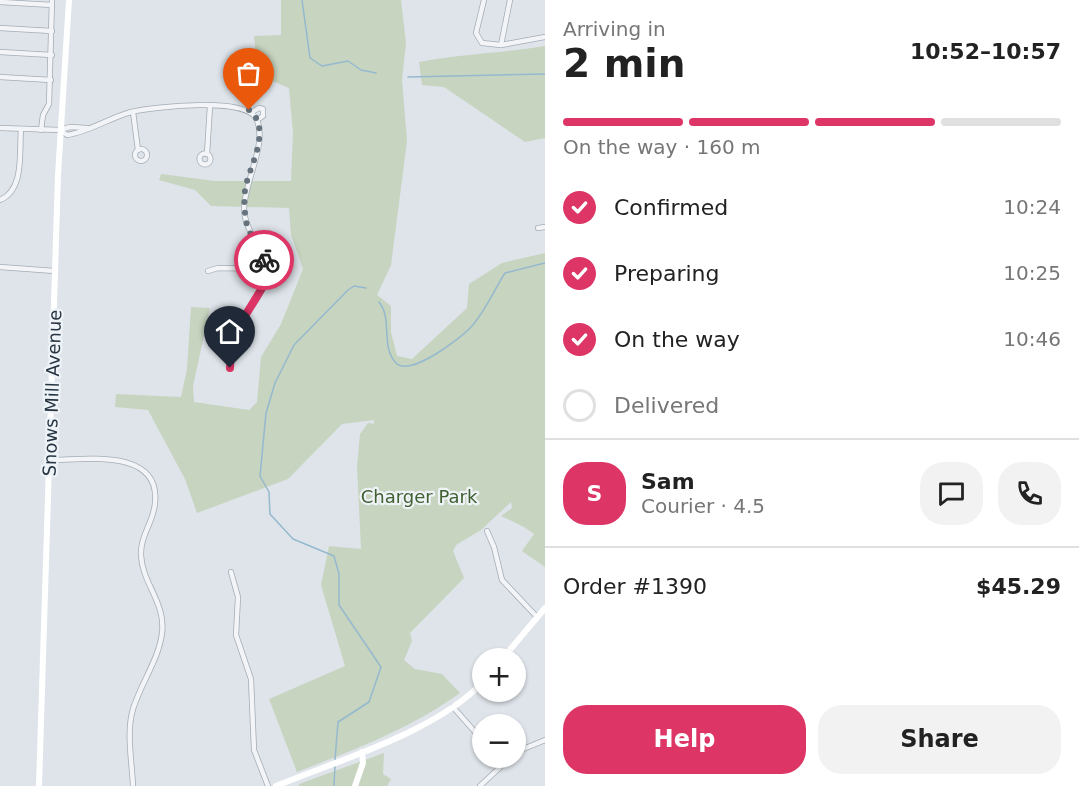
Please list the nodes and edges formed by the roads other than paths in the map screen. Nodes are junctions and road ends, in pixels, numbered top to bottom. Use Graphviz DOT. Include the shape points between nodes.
graph roads {
  1 [pos="69,0"];
  2 [pos="484,0"];
  3 [pos="510,0"];
  4 [pos="0,2"];
  5 [pos="52,3"];
  6 [pos="0,28"];
  7 [pos="52,31"];
  8 [pos="545,37"];
  9 [pos="501,45"];
  10 [pos="0,52"];
  11 [pos="52,55"];
  12 [pos="0,77"];
  13 [pos="51,80"];
  14 [pos="210,106"];
  15 [pos="133,112"];
  16 [pos="252,112"];
  17 [pos="257,120"];
  18 [pos="0,128"];
  19 [pos="21,129"];
  20 [pos="41,130"];
  21 [pos="60,130"];
  22 [pos="138,150"];
  23 [pos="207,154"];
  24 [pos="0,200"];
  25 [pos="545,227"];
  26 [pos="538,228"];
  27 [pos="0,267"];
  28 [pos="266,269"];
  29 [pos="208,271"];
  30 [pos="55,272"];
  31 [pos="230,368"];
  32 [pos="50,460"];
  33 [pos="487,531"];
  34 [pos="231,572"];
  35 [pos="545,608"];
  36 [pos="537,617"];
  37 [pos="511,648"];
  38 [pos="472,691"];
  39 [pos="453,707"];
  40 [pos="472,729"];
  41 [pos="545,740"];
  42 [pos="379,744"];
  43 [pos="526,748"];
  44 [pos="362,752"];
  45 [pos="363,763"];
  46 [pos="499,768"];
  47 [pos="39,786"];
  48 [pos="133,786"];
  49 [pos="268,786"];
  50 [pos="276,786"];
  51 [pos="354,786"];
  52 [pos="480,786"];
  1 -- 21 [label="main road, Snows Mill Avenue"];
  2 -- 9 [label="street" via="476,33 482,43"];
  3 -- 9 [label="street"];
  4 -- 5 [label="street"];
  5 -- 7 [label="street"];
  6 -- 7 [label="street"];
  7 -- 11 [label="street"];
  8 -- 9 [label="street"];
  10 -- 11 [label="street"];
  11 -- 13 [label="street"];
  12 -- 13 [label="street"];
  13 -- 20 [label="street"];
  14 -- 15 [label="street"];
  14 -- 16 [label="street"];
  14 -- 23 [label="street"];
  15 -- 21 [label="street" via="79,134 67,135"];
  15 -- 22 [label="street"];
  16 -- 17 [label="street"];
  16 -- 17 [label="street" via="263,109 263,116"];
  17 -- 28 [label="street" via="258,145 245,191 245,216"];
  18 -- 19 [label="street"];
  19 -- 20 [label="street"];
  19 -- 24 [label="street" via="17,181 12,192"];
  20 -- 21 [label="street"];
  21 -- 30 [label="main road, Snows Mill Avenue"];
  25 -- 26 [label="street"];
  27 -- 30 [label="street"];
  28 -- 29 [label="street"];
  28 -- 31 [label="street" via="264,285 232,337"];
  30 -- 32 [label="main road, Snows Mill Avenue"];
  32 -- 47 [label="main road, Snows Mill Avenue"];
  32 -- 48 [label="street" via="129,462 144,471 153,487 155,503 141,544 141,559 161,607 162,632 131,716"];
  33 -- 36 [label="street" via="502,580"];
  34 -- 49 [label="street" via="238,597 236,635 251,679 254,750"];
  35 -- 36 [label="main road"];
  36 -- 37 [label="main road"];
  38 -- 39 [label="main road"];
  39 -- 40 [label="street"];
  39 -- 42 [label="main road"];
  41 -- 43 [label="street"];
  42 -- 44 [label="main road"];
  42 -- 45 [label="main road"];
  44 -- 45 [label="main road"];
  44 -- 50 [label="main road"];
  45 -- 51 [label="main road"];
  46 -- 52 [label="street"];
}
